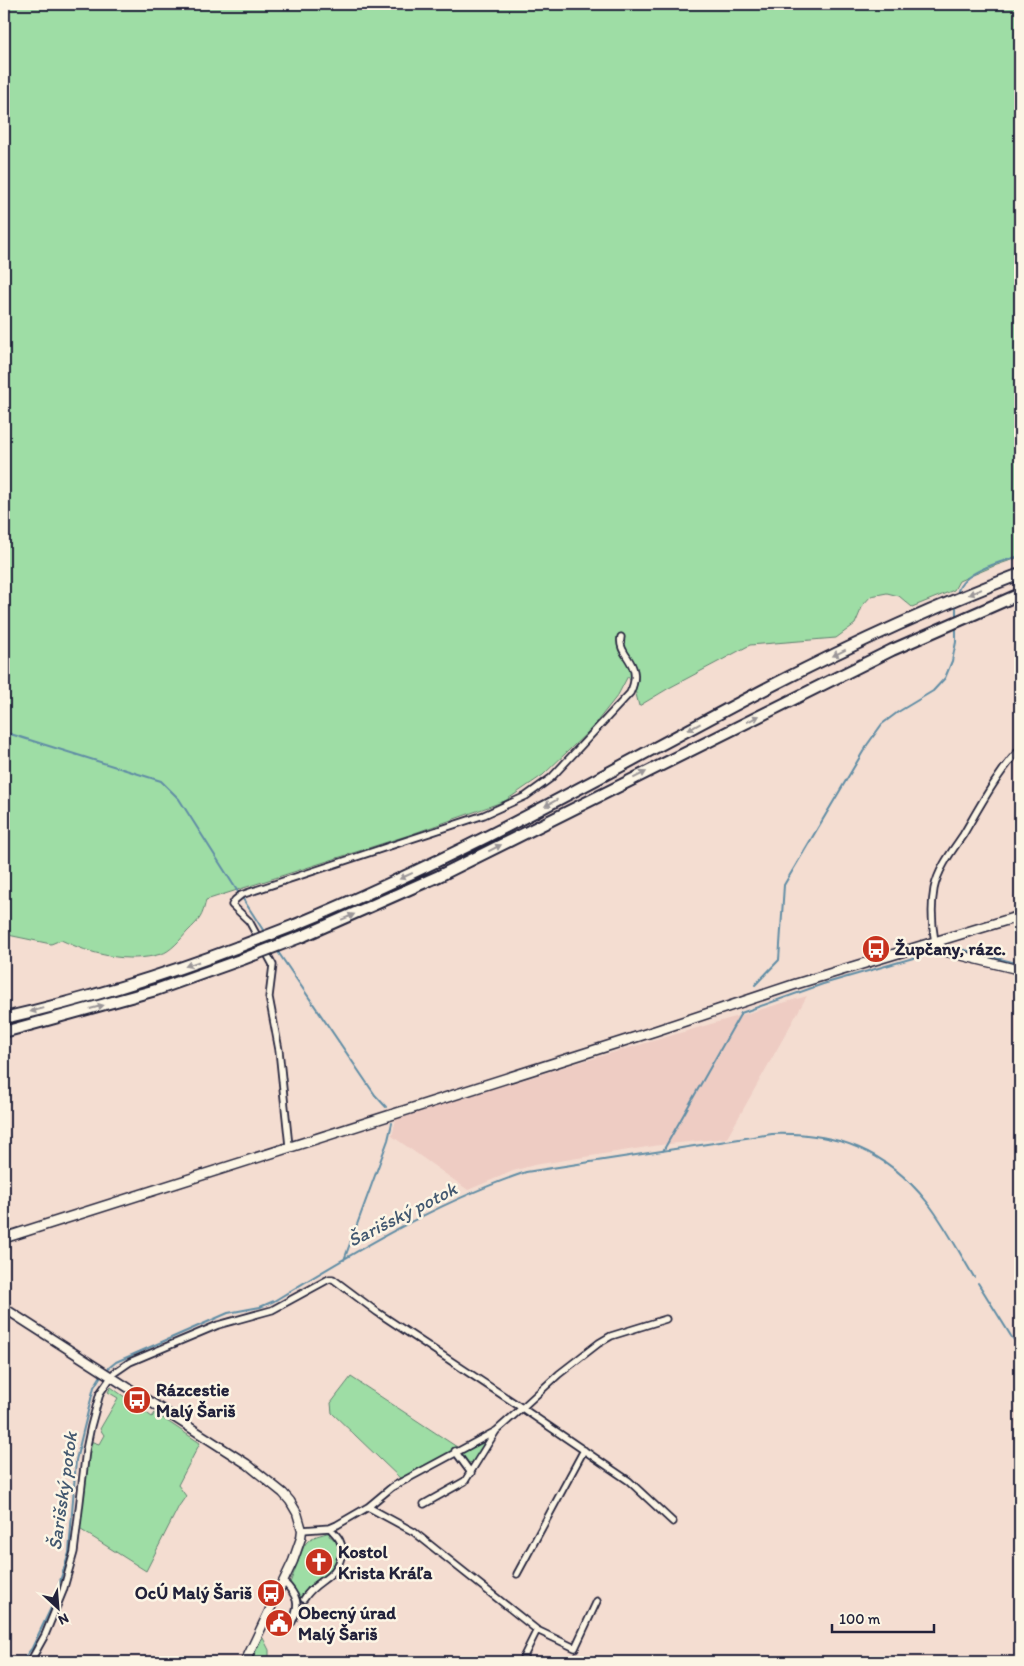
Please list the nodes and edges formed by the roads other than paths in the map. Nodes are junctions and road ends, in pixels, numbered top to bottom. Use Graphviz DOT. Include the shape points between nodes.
graph roads {
  1 [pos="1020,574"];
  2 [pos="1020,594"];
  3 [pos="621,637"];
  4 [pos="1020,749"];
  5 [pos="1020,916"];
  6 [pos="935,942"];
  7 [pos="1020,970"];
  8 [pos="4,1018"];
  9 [pos="4,1032"];
  10 [pos="289,1146"];
  11 [pos="4,1238"];
  12 [pos="4,1308"];
  13 [pos="666,1319"];
  14 [pos="110,1377"];
  15 [pos="522,1408"];
  16 [pos="496,1431"];
  17 [pos="584,1450"];
  18 [pos="455,1451"];
  19 [pos="471,1473"];
  20 [pos="424,1504"];
  21 [pos="368,1507"];
  22 [pos="673,1522"];
  23 [pos="330,1528"];
  24 [pos="302,1530"];
  25 [pos="516,1574"];
  26 [pos="283,1581"];
  27 [pos="304,1599"];
  28 [pos="597,1601"];
  29 [pos="292,1622"];
  30 [pos="537,1630"];
  31 [pos="30,1662"];
  32 [pos="245,1662"];
  33 [pos="521,1662"];
  1 -- 8 [label="highway, one-way, bridge" via="952,601 774,684 485,838 361,897 197,962 129,985"];
  9 -- 2 [label="highway, one-way, bridge" via="156,990 303,936 439,876 892,650"];
  3 -- 10 [label="street" via="621,646 634,672 630,693 538,788 508,806 484,815 234,900 232,904 248,921 273,966 270,997"];
  4 -- 6 [label="street" via="942,869 934,888"];
  5 -- 6 [label="main road"];
  6 -- 7 [label="street" via="947,952"];
  6 -- 10 [label="main road"];
  10 -- 11 [label="main road"];
  12 -- 14 [label="street"];
  13 -- 15 [label="street" via="612,1336 560,1374"];
  14 -- 15 [label="street" via="130,1362 156,1350 218,1324 272,1310 333,1279"];
  14 -- 24 [label="street" via="247,1464 290,1501"];
  14 -- 31 [label="street" via="100,1393 89,1431 74,1552 45,1635"];
  15 -- 16 [label="street"];
  15 -- 17 [label="street"];
  16 -- 18 [label="street"];
  16 -- 19 [label="street"];
  17 -- 22 [label="street" via="629,1482"];
  17 -- 25 [label="street"];
  18 -- 19 [label="street"];
  18 -- 21 [label="street" via="392,1487"];
  19 -- 20 [label="street" via="465,1481"];
  21 -- 23 [label="street"];
  21 -- 30 [label="street" via="414,1532"];
  23 -- 24 [label="street"];
  23 -- 27 [label="street" via="340,1542 339,1560 334,1572 309,1590"];
  24 -- 26 [label="street"];
  26 -- 29 [label="street" via="297,1601"];
  26 -- 32 [label="street"];
  28 -- 30 [label="street" via="575,1648"];
  30 -- 33 [label="street"];
}
